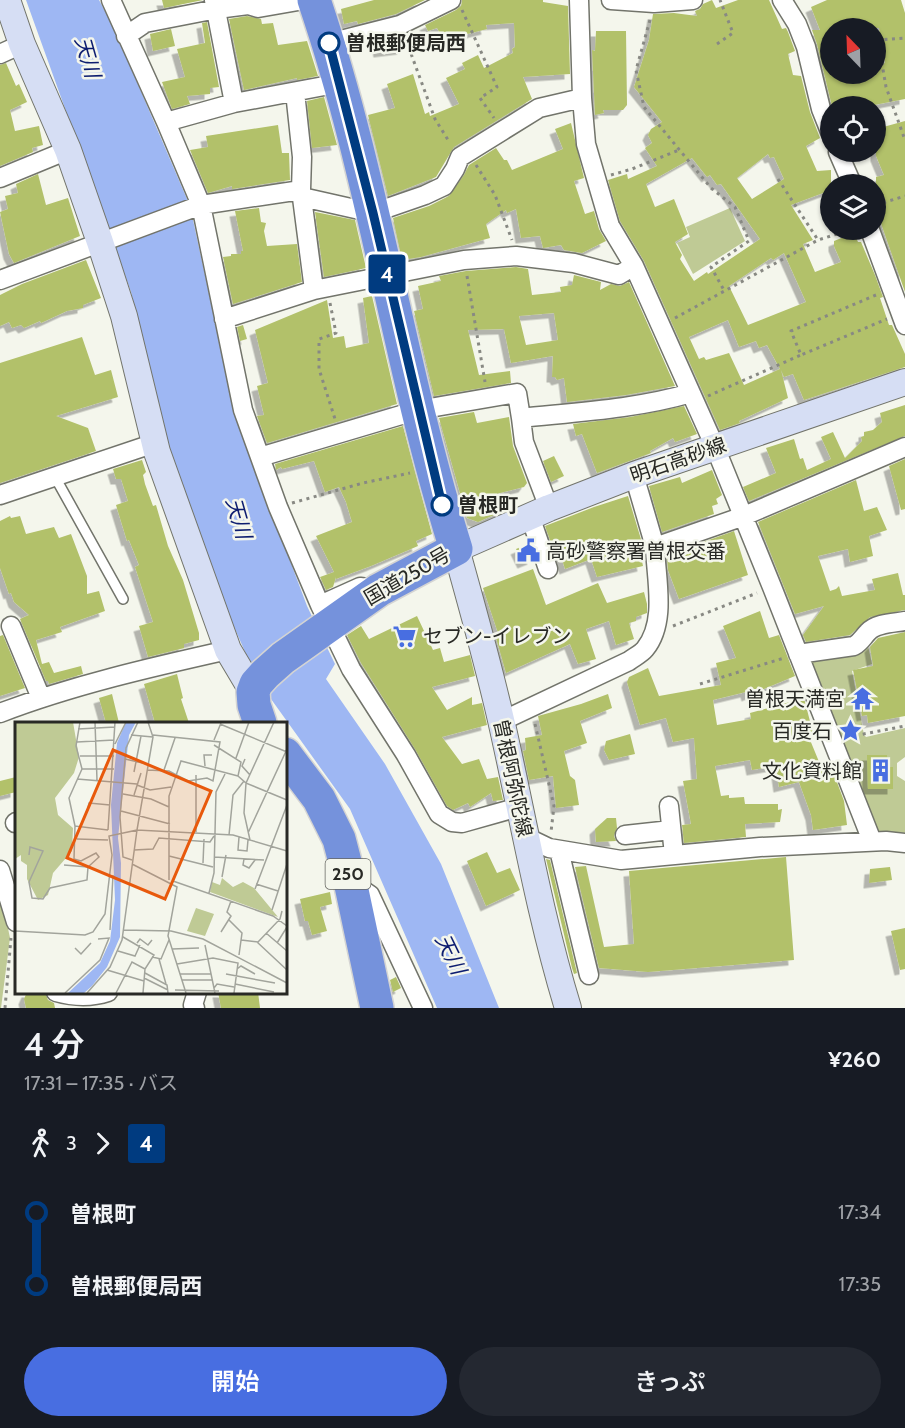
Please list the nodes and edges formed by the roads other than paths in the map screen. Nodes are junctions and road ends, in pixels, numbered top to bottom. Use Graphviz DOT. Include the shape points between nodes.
graph roads {
  1 [pos="6,0"];
  2 [pos="111,0"];
  3 [pos="303,0"];
  4 [pos="314,0"];
  5 [pos="451,0"];
  6 [pos="579,0"];
  7 [pos="611,0"];
  8 [pos="693,0"];
  9 [pos="782,0"];
  10 [pos="215,4"];
  11 [pos="126,36"];
  12 [pos="329,43"];
  13 [pos="11,49"];
  14 [pos="340,83"];
  15 [pos="295,92"];
  16 [pos="582,98"];
  17 [pos="234,103"];
  18 [pos="820,105"];
  19 [pos="166,122"];
  20 [pos="68,150"];
  21 [pos="0,178"];
  22 [pos="302,194"];
  23 [pos="201,206"];
  24 [pos="373,213"];
  25 [pos="874,240"];
  26 [pos="100,242"];
  27 [pos="634,266"];
  28 [pos="387,275"];
  29 [pos="0,280"];
  30 [pos="320,289"];
  31 [pos="224,319"];
  32 [pos="903,319"];
  33 [pos="905,382"];
  34 [pos="693,397"];
  35 [pos="418,410"];
  36 [pos="521,418"];
  37 [pos="155,443"];
  38 [pos="715,447"];
  39 [pos="905,447"];
  40 [pos="260,457"];
  41 [pos="634,475"];
  42 [pos="55,477"];
  43 [pos="0,495"];
  44 [pos="539,512"];
  45 [pos="744,516"];
  46 [pos="655,547"];
  47 [pos="456,549"];
  48 [pos="548,569"];
  49 [pos="123,599"];
  50 [pos="325,619"];
  51 [pos="905,621"];
  52 [pos="11,626"];
  53 [pos="228,650"];
  54 [pos="798,654"];
  55 [pos="254,688"];
  56 [pos="41,698"];
  57 [pos="0,713"];
  58 [pos="502,721"];
  59 [pos="261,722"];
  60 [pos="286,755"];
  61 [pos="669,806"];
  62 [pos="519,807"];
  63 [pos="671,830"];
  64 [pos="625,835"];
  65 [pos="524,836"];
  66 [pos="879,841"];
  67 [pos="905,841"];
  68 [pos="554,849"];
  69 [pos="674,855"];
  70 [pos="0,870"];
  71 [pos="350,881"];
  72 [pos="15,918"];
  73 [pos="589,975"];
  74 [pos="60,993"];
  75 [pos="105,993"];
  76 [pos="377,1008"];
  77 [pos="423,1008"];
  78 [pos="568,1008"];
  1 -- 13 [label="main road"];
  2 -- 11 [label="street"];
  3 -- 10 [label="street" via="258,8"];
  4 -- 12 [label="highway, 国道250号"];
  5 -- 12 [label="street" via="400,26"];
  6 -- 16 [label="street"];
  7 -- 8 [label="street"];
  9 -- 18 [label="street" via="798,24"];
  10 -- 11 [label="street" via="145,23"];
  10 -- 17 [label="street"];
  11 -- 19 [label="street"];
  12 -- 14 [label="highway, 国道250号"];
  13 -- 20 [label="main road"];
  14 -- 15 [label="street"];
  14 -- 24 [label="highway, 国道250号"];
  15 -- 17 [label="street"];
  15 -- 22 [label="street"];
  16 -- 24 [label="street" via="539,108 463,155 444,186"];
  16 -- 27 [label="street" via="594,179 609,226"];
  17 -- 19 [label="street"];
  19 -- 23 [label="street"];
  20 -- 21 [label="street"];
  20 -- 26 [label="main road"];
  22 -- 23 [label="street"];
  22 -- 24 [label="street"];
  22 -- 30 [label="street"];
  23 -- 26 [label="street"];
  23 -- 31 [label="street"];
  24 -- 28 [label="highway, 国道250号"];
  25 -- 32 [label="street"];
  26 -- 29 [label="street"];
  26 -- 37 [label="main road" via="124,316"];
  27 -- 28 [label="street" via="620,275 574,262 516,256 464,260"];
  27 -- 34 [label="street"];
  28 -- 30 [label="street"];
  28 -- 35 [label="highway, 国道250号"];
  30 -- 31 [label="street"];
  31 -- 40 [label="street" via="243,410"];
  33 -- 38 [label="main road, 明石高砂線"];
  34 -- 36 [label="street"];
  34 -- 38 [label="street"];
  35 -- 36 [label="street" via="517,393"];
  35 -- 40 [label="street"];
  35 -- 47 [label="highway, 国道250号"];
  36 -- 44 [label="street"];
  37 -- 42 [label="street"];
  37 -- 53 [label="main road"];
  38 -- 41 [label="main road, 明石高砂線"];
  38 -- 45 [label="street"];
  39 -- 45 [label="street"];
  40 -- 50 [label="street"];
  41 -- 44 [label="main road, 明石高砂線"];
  41 -- 46 [label="street"];
  42 -- 43 [label="street"];
  42 -- 49 [label="lane"];
  44 -- 47 [label="main road, 明石高砂線"];
  44 -- 48 [label="street"];
  45 -- 46 [label="street"];
  45 -- 54 [label="street"];
  46 -- 58 [label="street" via="659,617 644,650 629,661"];
  47 -- 50 [label="highway, 国道250号"];
  47 -- 58 [label="main road, 曽根阿弥陀線"];
  50 -- 55 [label="highway, 国道250号"];
  50 -- 62 [label="street" via="439,814 462,823"];
  51 -- 54 [label="street" via="875,627 854,646"];
  52 -- 56 [label="street"];
  53 -- 55 [label="main road"];
  53 -- 56 [label="street"];
  54 -- 66 [label="street" via="831,740"];
  55 -- 59 [label="highway" via="254,705"];
  56 -- 57 [label="street"];
  58 -- 62 [label="main road, 曽根阿弥陀線"];
  60 -- 71 [label="highway, 250" via="319,800 339,840"];
  61 -- 63 [label="street"];
  62 -- 65 [label="main road, 曽根阿弥陀線"];
  63 -- 64 [label="street"];
  63 -- 69 [label="street"];
  65 -- 68 [label="street"];
  65 -- 78 [label="main road, 曽根阿弥陀線" via="550,950"];
  66 -- 67 [label="street"];
  66 -- 69 [label="street"];
  68 -- 69 [label="street" via="621,860"];
  68 -- 73 [label="street"];
  70 -- 72 [label="street"];
  71 -- 76 [label="highway, 250"];
  71 -- 77 [label="street" via="370,895"];
  74 -- 75 [label="street" via="76,997"];
}
